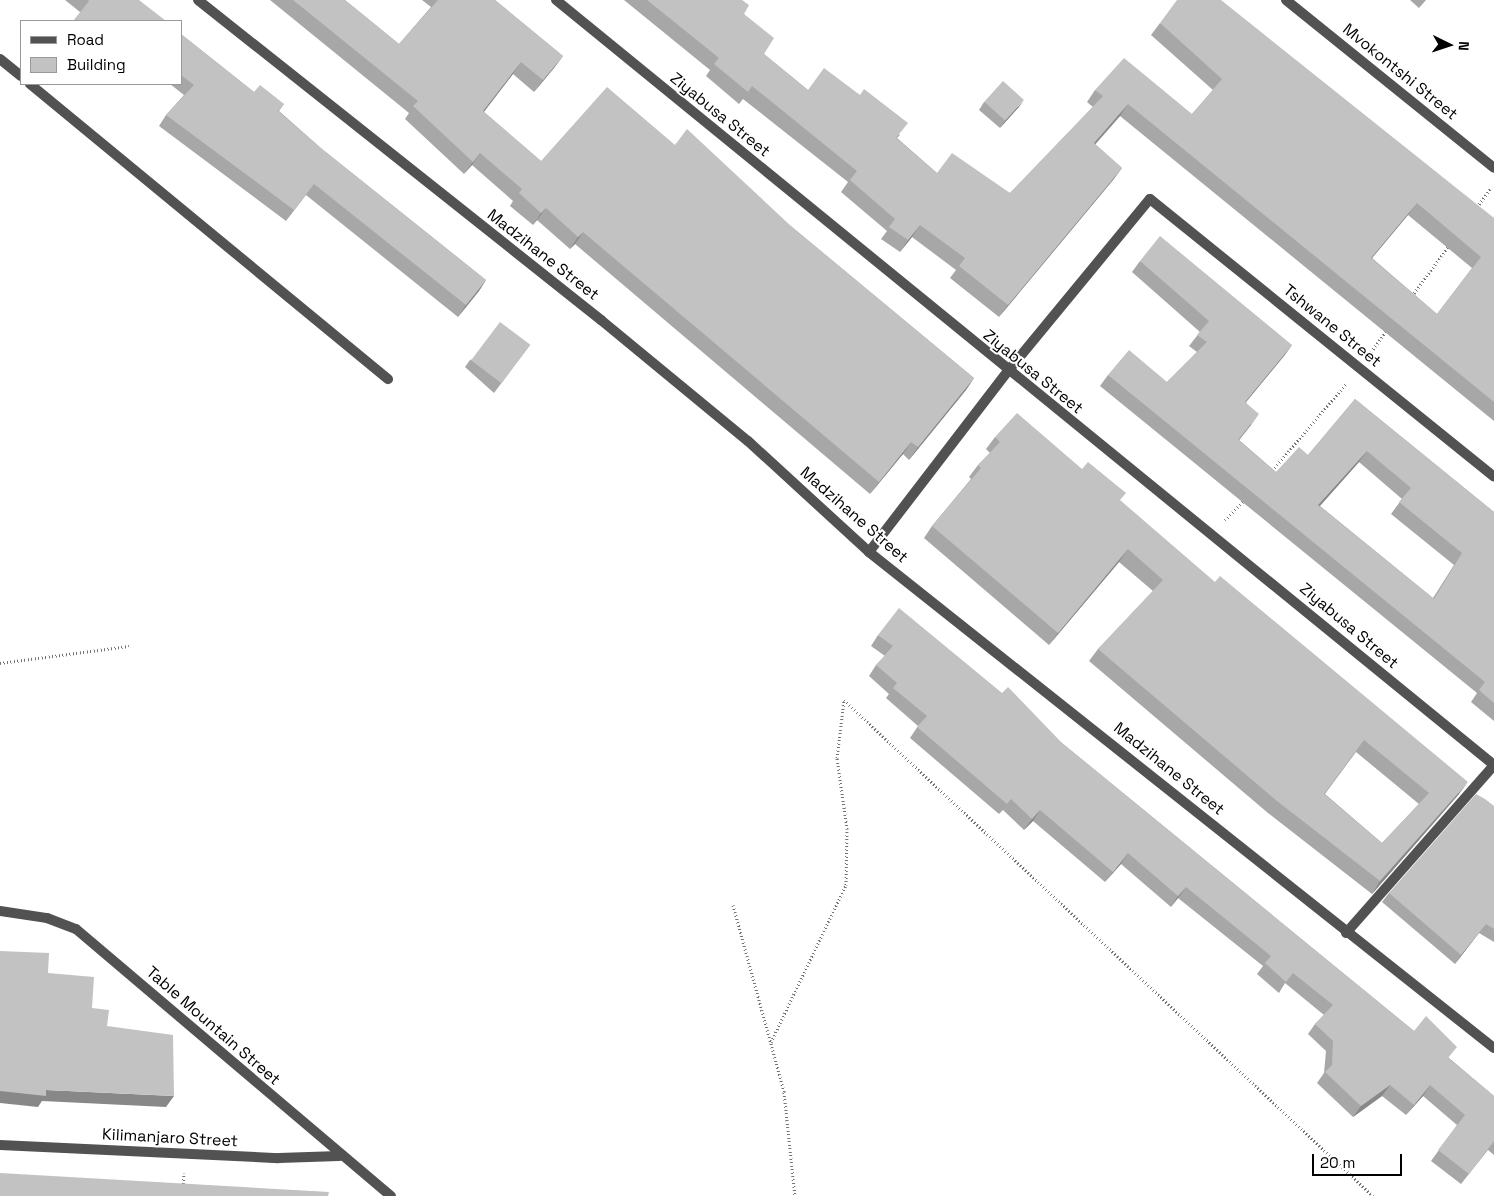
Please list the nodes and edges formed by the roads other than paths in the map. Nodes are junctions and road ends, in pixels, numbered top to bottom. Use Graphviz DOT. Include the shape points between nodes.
graph roads {
  1 [pos="198,0"];
  2 [pos="556,0"];
  3 [pos="1286,0"];
  4 [pos="0,59"];
  5 [pos="20,75"];
  6 [pos="31,85"];
  7 [pos="1494,168"];
  8 [pos="1008,371"];
  9 [pos="388,379"];
  10 [pos="1494,477"];
  11 [pos="869,552"];
  12 [pos="1494,765"];
  13 [pos="0,911"];
  14 [pos="1346,933"];
  15 [pos="1494,1048"];
  16 [pos="0,1145"];
  17 [pos="339,1156"];
  18 [pos="391,1196"];
  1 -- 11 [label="street, Madzihane Street" via="625,339 748,441"];
  2 -- 8 [label="street, Ziyabusa Street"];
  3 -- 7 [label="street, Mvokontshi Street"];
  4 -- 5 [label="street"];
  6 -- 9 [label="street"];
  8 -- 10 [label="street, Tshwane Street" via="1150,199"];
  8 -- 11 [label="street"];
  8 -- 12 [label="street, Ziyabusa Street" via="1228,545"];
  11 -- 14 [label="street, Madzihane Street"];
  12 -- 14 [label="street"];
  13 -- 17 [label="street, Table Mountain Street" via="47,918 76,929"];
  14 -- 15 [label="street, Madzihane Street"];
  16 -- 17 [label="street, Kilimanjaro Street" via="279,1158"];
  17 -- 18 [label="street, Table Mountain Street"];
}
